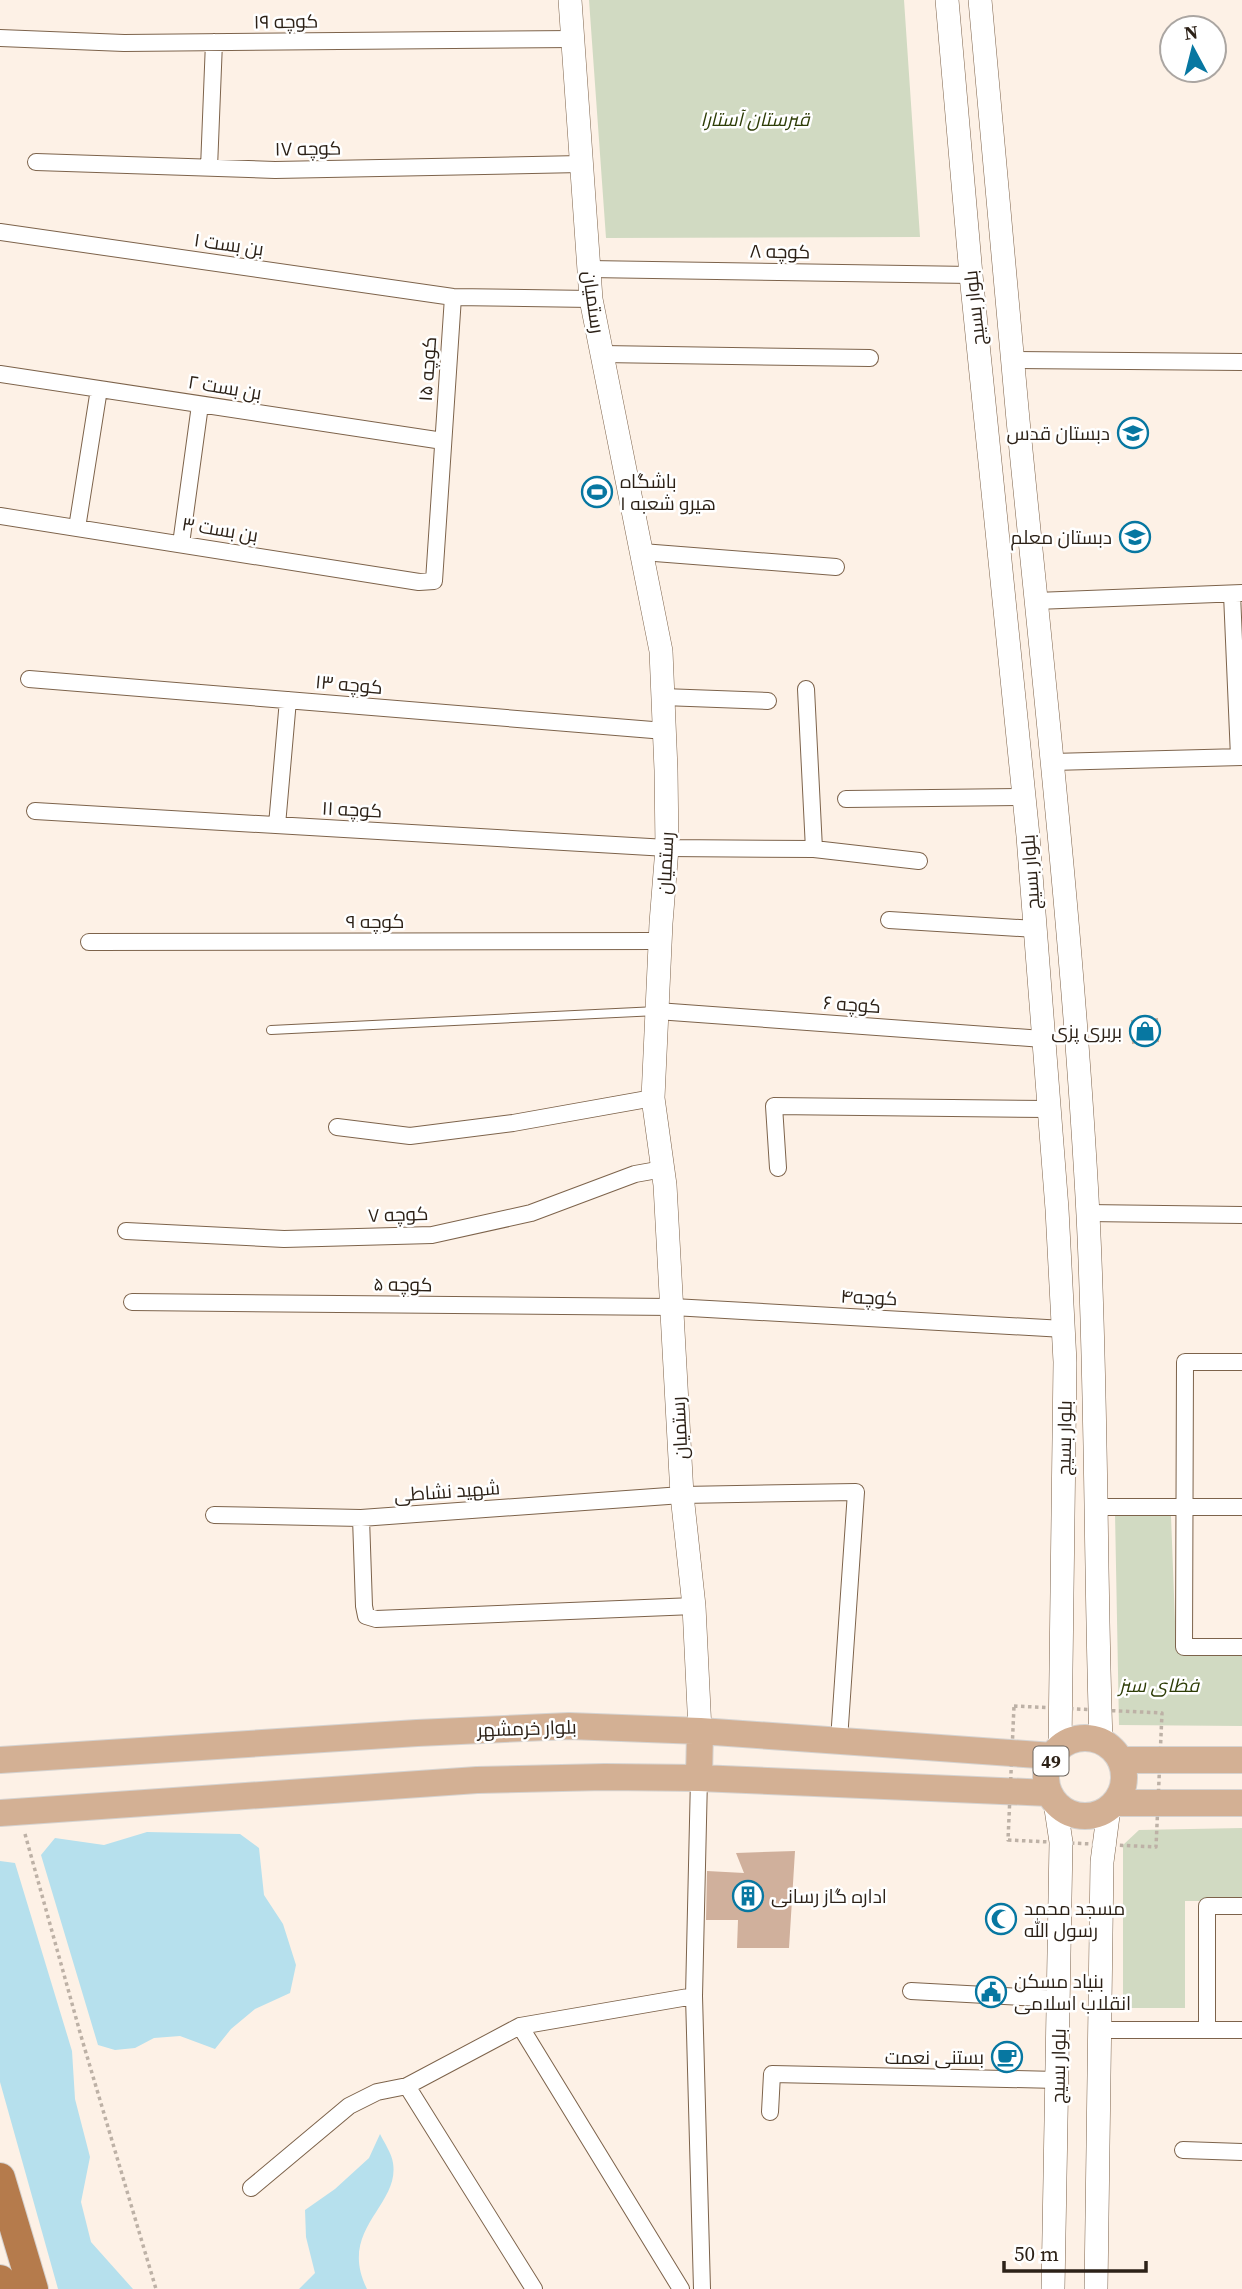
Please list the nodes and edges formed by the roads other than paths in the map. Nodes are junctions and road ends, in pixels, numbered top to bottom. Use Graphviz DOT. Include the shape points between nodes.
graph roads {
  1 [pos="570,0"];
  2 [pos="947,0"];
  3 [pos="980,0"];
  4 [pos="0,38"];
  5 [pos="573,39"];
  6 [pos="214,42"];
  7 [pos="36,162"];
  8 [pos="581,164"];
  9 [pos="209,168"];
  10 [pos="0,232"];
  11 [pos="589,269"];
  12 [pos="971,275"];
  13 [pos="453,297"];
  14 [pos="591,299"];
  15 [pos="602,354"];
  16 [pos="870,358"];
  17 [pos="1012,360"];
  18 [pos="1242,362"];
  19 [pos="0,374"];
  20 [pos="99,389"];
  21 [pos="200,405"];
  22 [pos="443,441"];
  23 [pos="0,516"];
  24 [pos="78,528"];
  25 [pos="181,544"];
  26 [pos="642,552"];
  27 [pos="836,567"];
  28 [pos="434,581"];
  29 [pos="1237,594"];
  30 [pos="1036,601"];
  31 [pos="1004,603"];
  32 [pos="29,679"];
  33 [pos="806,689"];
  34 [pos="663,697"];
  35 [pos="288,700"];
  36 [pos="768,701"];
  37 [pos="665,731"];
  38 [pos="1240,757"];
  39 [pos="1052,762"];
  40 [pos="1024,797"];
  41 [pos="846,799"];
  42 [pos="35,811"];
  43 [pos="277,825"];
  44 [pos="667,848"];
  45 [pos="814,849"];
  46 [pos="919,861"];
  47 [pos="889,920"];
  48 [pos="1035,929"];
  49 [pos="660,941"];
  50 [pos="89,942"];
  51 [pos="657,1011"];
  52 [pos="271,1030"];
  53 [pos="1043,1039"];
  54 [pos="653,1098"];
  55 [pos="1049,1108"];
  56 [pos="338,1127"];
  57 [pos="663,1168"];
  58 [pos="778,1168"];
  59 [pos="1057,1209"];
  60 [pos="1087,1213"];
  61 [pos="1242,1214"];
  62 [pos="126,1231"];
  63 [pos="132,1303"];
  64 [pos="673,1307"];
  65 [pos="1064,1329"];
  66 [pos="1242,1362"];
  67 [pos="682,1495"];
  68 [pos="1097,1507"];
  69 [pos="1184,1507"];
  70 [pos="1242,1507"];
  71 [pos="214,1515"];
  72 [pos="361,1518"];
  73 [pos="694,1606"];
  74 [pos="1242,1647"];
  75 [pos="700,1731"];
  76 [pos="839,1741"];
  77 [pos="1101,1741"];
  78 [pos="1057,1751"];
  79 [pos="1242,1759"];
  80 [pos="0,1760"];
  81 [pos="1121,1760"];
  82 [pos="699,1778"];
  83 [pos="1052,1797"];
  84 [pos="1242,1803"];
  85 [pos="1112,1806"];
  86 [pos="10,1812"];
  87 [pos="1242,1906"];
  88 [pos="911,1991"];
  89 [pos="694,1996"];
  90 [pos="1060,1999"];
  91 [pos="520,2026"];
  92 [pos="1100,2030"];
  93 [pos="1207,2030"];
  94 [pos="1242,2030"];
  95 [pos="1058,2080"];
  96 [pos="407,2086"];
  97 [pos="770,2112"];
  98 [pos="1184,2150"];
  99 [pos="1242,2151"];
  100 [pos="0,2178"];
  101 [pos="251,2188"];
  102 [pos="0,2280"];
  103 [pos="3,2289"];
  104 [pos="33,2289"];
  105 [pos="534,2289"];
  106 [pos="681,2289"];
  107 [pos="702,2289"];
  108 [pos="1054,2289"];
  109 [pos="1096,2289"];
  1 -- 5 [label="main road, رستمیان"];
  2 -- 12 [label="main road, بلوار بسیج / 49"];
  3 -- 17 [label="main road, بلوار بسیج"];
  4 -- 6 [label="street, کوچه ۱۹"];
  5 -- 6 [label="street, کوچه ۱۹"];
  5 -- 8 [label="main road, رستمیان"];
  6 -- 9 [label="street"];
  7 -- 9 [label="street, کوچه ۱۷"];
  8 -- 9 [label="street, کوچه ۱۷"];
  8 -- 11 [label="main road, رستمیان"];
  10 -- 13 [label="street, بن بست ۱"];
  11 -- 12 [label="street, کوچه ۸"];
  11 -- 14 [label="main road, رستمیان"];
  12 -- 31 [label="main road, بلوار بسیج / 49"];
  13 -- 14 [label="street"];
  13 -- 22 [label="street, کوچه ۱۵"];
  14 -- 15 [label="main road, رستمیان"];
  15 -- 16 [label="street"];
  15 -- 26 [label="main road, رستمیان"];
  17 -- 18 [label="street"];
  17 -- 30 [label="main road, بلوار بسیج"];
  19 -- 20 [label="street, بن بست ۲"];
  20 -- 21 [label="street, بن بست ۲"];
  20 -- 24 [label="street"];
  21 -- 22 [label="street, بن بست ۲"];
  21 -- 25 [label="street"];
  22 -- 28 [label="street, کوچه ۱۵"];
  23 -- 24 [label="street, بن بست ۳"];
  24 -- 25 [label="street, بن بست ۳"];
  25 -- 28 [label="street, بن بست ۳"];
  26 -- 27 [label="street"];
  26 -- 34 [label="main road, رستمیان" via="661,651"];
  29 -- 30 [label="street"];
  29 -- 38 [label="street"];
  30 -- 31 [label="main road"];
  30 -- 39 [label="main road, بلوار بسیج"];
  31 -- 40 [label="main road, بلوار بسیج / 49"];
  32 -- 35 [label="street, کوچه ۱۳"];
  33 -- 45 [label="street"];
  34 -- 36 [label="street"];
  34 -- 37 [label="main road, رستمیان"];
  35 -- 37 [label="street, کوچه ۱۳"];
  35 -- 43 [label="street"];
  37 -- 44 [label="main road, رستمیان"];
  38 -- 39 [label="street"];
  39 -- 60 [label="main road, بلوار بسیج"];
  40 -- 41 [label="street"];
  40 -- 48 [label="main road, بلوار بسیج / 49"];
  42 -- 43 [label="street, کوچه ۱۱"];
  43 -- 44 [label="street, کوچه ۱۱"];
  44 -- 45 [label="street, کوچه ۱۱"];
  44 -- 49 [label="main road, رستمیان"];
  45 -- 46 [label="street, کوچه ۱۱"];
  47 -- 48 [label="street"];
  48 -- 53 [label="main road, بلوار بسیج / 49"];
  49 -- 50 [label="street, کوچه ۹"];
  49 -- 51 [label="main road, رستمیان"];
  51 -- 52 [label="lane"];
  51 -- 53 [label="street, کوچه ۶"];
  51 -- 54 [label="main road, رستمیان"];
  53 -- 55 [label="main road, بلوار بسیج / 49"];
  54 -- 56 [label="street" via="410,1136"];
  54 -- 57 [label="main road, رستمیان"];
  55 -- 58 [label="street" via="774,1106"];
  55 -- 59 [label="main road, بلوار بسیج / 49"];
  57 -- 62 [label="street, کوچه ۷" via="530,1213 432,1235 285,1239"];
  57 -- 64 [label="main road, رستمیان"];
  59 -- 60 [label="main road"];
  59 -- 65 [label="main road, بلوار بسیج / 49"];
  60 -- 61 [label="street"];
  60 -- 68 [label="main road, بلوار بسیج"];
  63 -- 64 [label="street, کوچه ۵"];
  64 -- 65 [label="street, کوچه۴"];
  64 -- 67 [label="main road, رستمیان"];
  65 -- 78 [label="main road, بلوار بسیج / 49" via="1062,1708"];
  66 -- 69 [label="street" via="1185,1362"];
  67 -- 72 [label="street, شهید نشاطی"];
  67 -- 73 [label="main road, رستمیان"];
  67 -- 76 [label="street, شهید نشاطی" via="856,1492"];
  68 -- 69 [label="street"];
  68 -- 77 [label="main road, بلوار بسیج"];
  69 -- 70 [label="street"];
  69 -- 74 [label="street" via="1184,1647"];
  71 -- 72 [label="street, شهید نشاطی"];
  72 -- 73 [label="street" via="364,1606 366,1616 376,1619"];
  73 -- 75 [label="main road, رستمیان"];
  75 -- 76 [label="main road, بلوار خرمشهر"];
  75 -- 80 [label="main road, بلوار خرمشهر" via="555,1727"];
  75 -- 82 [label="main road"];
  76 -- 78 [label="main road, بلوار خرمشهر"];
  77 -- 78 [label="main road, 49" via="1080,1739"];
  77 -- 81 [label="main road"];
  78 -- 83 [label="main road, 49" via="1046,1780"];
  79 -- 81 [label="main road"];
  81 -- 85 [label="main road" via="1124,1783"];
  82 -- 83 [label="main road" via="1010,1791"];
  82 -- 86 [label="main road" via="477,1780"];
  82 -- 89 [label="street"];
  83 -- 85 [label="main road, 49" via="1075,1815 1099,1814"];
  83 -- 90 [label="main road, بلوار بسیج / 49" via="1061,1842"];
  84 -- 85 [label="main road"];
  85 -- 92 [label="main road" via="1102,1861"];
  87 -- 93 [label="street" via="1207,1906"];
  88 -- 90 [label="street"];
  89 -- 91 [label="street"];
  89 -- 107 [label="street"];
  90 -- 95 [label="main road, بلوار بسیج / 49"];
  91 -- 96 [label="street"];
  91 -- 106 [label="street"];
  92 -- 93 [label="street"];
  92 -- 109 [label="main road"];
  93 -- 94 [label="street"];
  95 -- 97 [label="street" via="772,2074"];
  95 -- 108 [label="main road, بلوار بسیج / 49"];
  96 -- 101 [label="street" via="377,2092 349,2106"];
  96 -- 105 [label="street"];
  98 -- 99 [label="street"];
  100 -- 104 [label="highway"];
  102 -- 103 [label="highway"];
}
